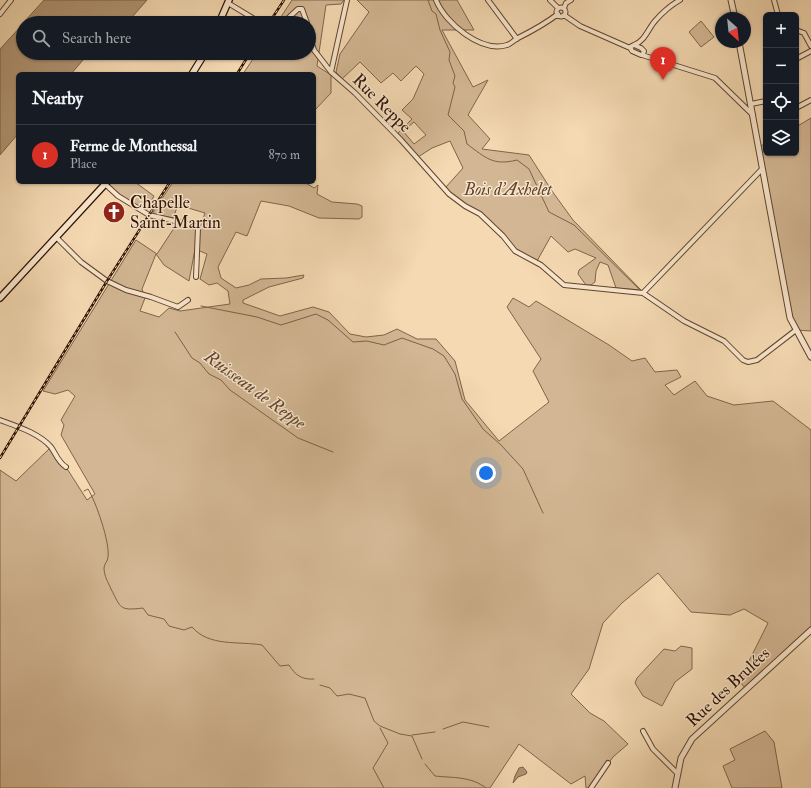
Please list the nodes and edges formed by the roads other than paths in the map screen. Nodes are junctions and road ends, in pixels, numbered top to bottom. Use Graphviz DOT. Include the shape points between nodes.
graph roads {
  1 [pos="11,0"];
  2 [pos="347,0"];
  3 [pos="436,0"];
  4 [pos="488,0"];
  5 [pos="550,0"];
  6 [pos="571,0"];
  7 [pos="680,0"];
  8 [pos="731,0"];
  9 [pos="774,0"];
  10 [pos="228,2"];
  11 [pos="558,8"];
  12 [pos="564,8"];
  13 [pos="734,12"];
  14 [pos="777,12"];
  15 [pos="0,14"];
  16 [pos="558,14"];
  17 [pos="564,15"];
  18 [pos="222,16"];
  19 [pos="250,16"];
  20 [pos="290,16"];
  21 [pos="305,16"];
  22 [pos="799,31"];
  23 [pos="517,39"];
  24 [pos="641,42"];
  25 [pos="634,45"];
  26 [pos="811,46"];
  27 [pos="630,48"];
  28 [pos="740,48"];
  29 [pos="811,51"];
  30 [pos="643,52"];
  31 [pos="316,53"];
  32 [pos="799,57"];
  33 [pos="201,60"];
  34 [pos="193,72"];
  35 [pos="331,72"];
  36 [pos="811,100"];
  37 [pos="763,102"];
  38 [pos="751,104"];
  39 [pos="799,106"];
  40 [pos="753,115"];
  41 [pos="762,169"];
  42 [pos="105,184"];
  43 [pos="107,184"];
  44 [pos="56,237"];
  45 [pos="196,277"];
  46 [pos="643,293"];
  47 [pos="0,298"];
  48 [pos="188,300"];
  49 [pos="796,330"];
  50 [pos="811,357"];
  51 [pos="0,420"];
  52 [pos="66,467"];
  53 [pos="811,630"];
  54 [pos="643,731"];
  55 [pos="608,763"];
  56 [pos="678,774"];
  57 [pos="591,788"];
  58 [pos="675,788"];
  1 -- 15 [label="street"];
  2 -- 35 [label="street, Rue Reppe"];
  3 -- 23 [label="street" via="447,18 475,40 507,45"];
  4 -- 23 [label="street"];
  5 -- 11 [label="street"];
  6 -- 12 [label="street"];
  7 -- 24 [label="street" via="654,21"];
  8 -- 13 [label="street"];
  9 -- 14 [label="street"];
  10 -- 18 [label="main road"];
  10 -- 19 [label="street"];
  11 -- 12 [label="street"];
  11 -- 16 [label="street"];
  12 -- 17 [label="street"];
  16 -- 17 [label="street"];
  16 -- 23 [label="street"];
  17 -- 27 [label="street" via="580,26"];
  20 -- 21 [label="street" via="298,9 302,9"];
  22 -- 26 [label="street" via="804,33"];
  24 -- 25 [label="street"];
  24 -- 30 [label="street"];
  25 -- 27 [label="street"];
  25 -- 30 [label="street"];
  27 -- 30 [label="street" via="632,52"];
  28 -- 38 [label="street"];
  29 -- 32 [label="street"];
  30 -- 40 [label="street" via="650,58 715,78"];
  31 -- 35 [label="street"];
  33 -- 34 [label="main road"];
  35 -- 46 [label="street, Rue Reppe" via="401,140 449,194 493,225 515,251 541,265 564,285"];
  36 -- 39 [label="street"];
  37 -- 38 [label="street"];
  38 -- 40 [label="street"];
  40 -- 41 [label="street"];
  41 -- 46 [label="street"];
  41 -- 49 [label="street" via="779,266 790,318"];
  42 -- 44 [label="main road"];
  43 -- 45 [label="street" via="118,196 149,215 198,228"];
  44 -- 47 [label="main road"];
  44 -- 48 [label="street" via="80,262 116,286 178,308"];
  46 -- 49 [label="street" via="684,321 724,340 748,362 757,360"];
  49 -- 50 [label="street"];
  51 -- 52 [label="street" via="42,439 50,446 60,464"];
  53 -- 56 [label="street, Rue des Brulées" via="692,739 681,758"];
  54 -- 56 [label="street" via="653,749"];
  55 -- 57 [label="street"];
  56 -- 58 [label="street, Rue des Brulées"];
}
